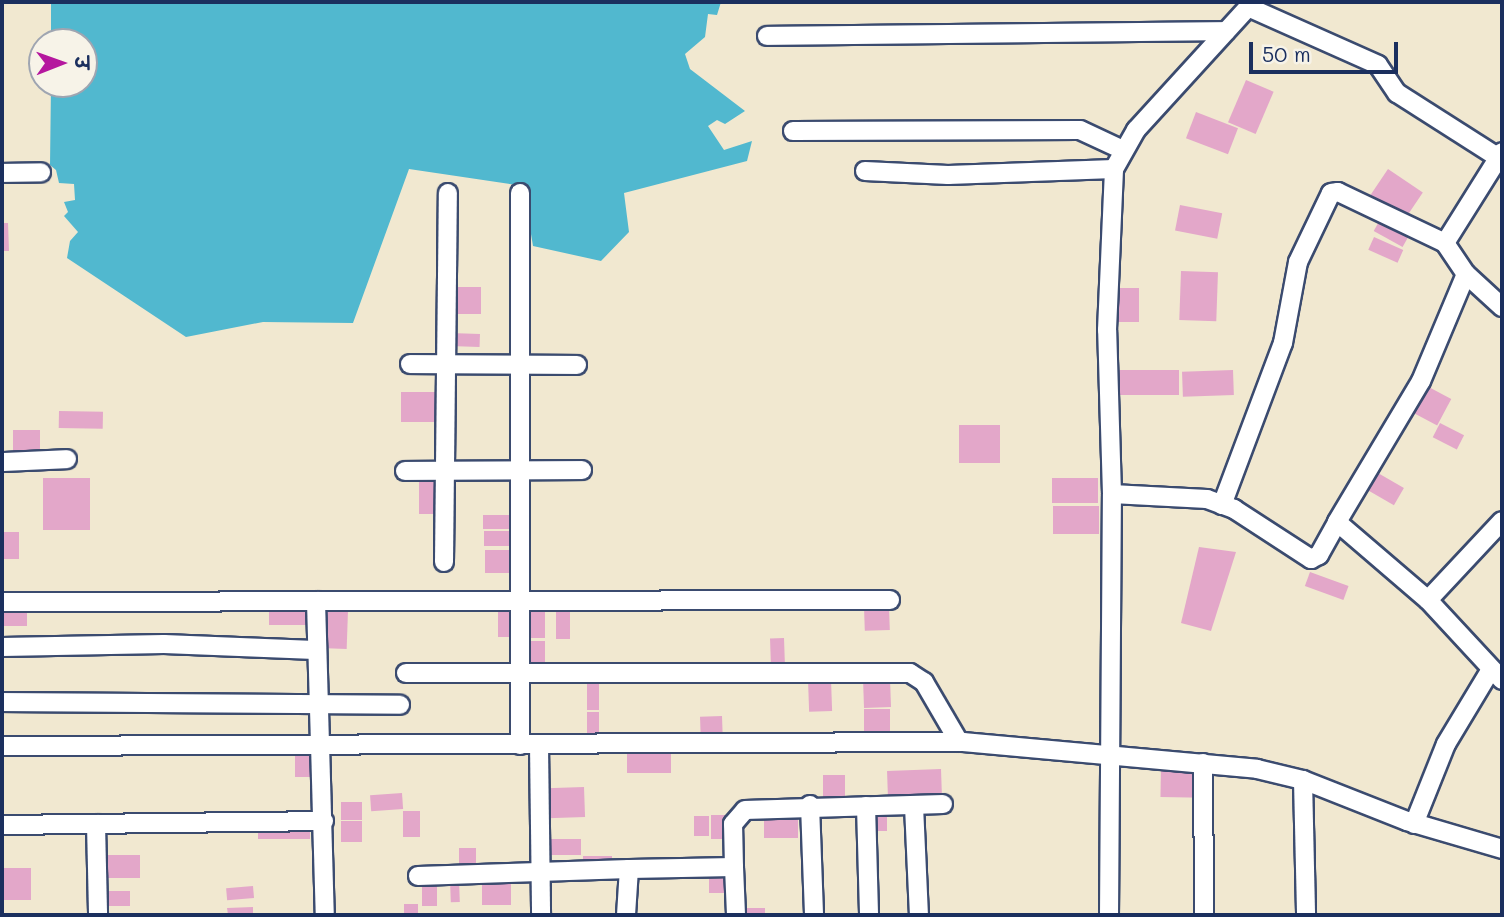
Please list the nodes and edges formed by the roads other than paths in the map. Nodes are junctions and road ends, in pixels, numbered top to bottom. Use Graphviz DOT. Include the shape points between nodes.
graph roads {
  1 [pos="1251,4"];
  2 [pos="1226,31"];
  3 [pos="767,36"];
  4 [pos="793,131"];
  5 [pos="1123,150"];
  6 [pos="1500,155"];
  7 [pos="1114,169"];
  8 [pos="865,171"];
  9 [pos="41,172"];
  10 [pos="2,173"];
  11 [pos="448,193"];
  12 [pos="520,193"];
  13 [pos="1445,243"];
  14 [pos="1466,274"];
  15 [pos="1502,307"];
  16 [pos="410,364"];
  17 [pos="446,364"];
  18 [pos="517,365"];
  19 [pos="577,365"];
  20 [pos="67,459"];
  21 [pos="2,462"];
  22 [pos="519,470"];
  23 [pos="582,470"];
  24 [pos="405,471"];
  25 [pos="445,471"];
  26 [pos="1112,494"];
  27 [pos="1222,505"];
  28 [pos="1502,521"];
  29 [pos="1337,522"];
  30 [pos="444,562"];
  31 [pos="890,600"];
  32 [pos="1428,600"];
  33 [pos="316,601"];
  34 [pos="2,602"];
  35 [pos="520,602"];
  36 [pos="2,647"];
  37 [pos="315,650"];
  38 [pos="406,673"];
  39 [pos="520,674"];
  40 [pos="1496,675"];
  41 [pos="2,702"];
  42 [pos="321,703"];
  43 [pos="400,705"];
  44 [pos="959,742"];
  45 [pos="520,745"];
  46 [pos="539,745"];
  47 [pos="2,746"];
  48 [pos="324,746"];
  49 [pos="1108,753"];
  50 [pos="1203,763"];
  51 [pos="1303,780"];
  52 [pos="943,804"];
  53 [pos="810,805"];
  54 [pos="866,806"];
  55 [pos="914,806"];
  56 [pos="324,821"];
  57 [pos="96,824"];
  58 [pos="1414,824"];
  59 [pos="2,825"];
  60 [pos="1502,849"];
  61 [pos="734,867"];
  62 [pos="629,869"];
  63 [pos="538,875"];
  64 [pos="418,876"];
  65 [pos="98,915"];
  66 [pos="325,915"];
  67 [pos="541,915"];
  68 [pos="626,915"];
  69 [pos="736,915"];
  70 [pos="814,915"];
  71 [pos="869,915"];
  72 [pos="919,915"];
  73 [pos="1109,915"];
  74 [pos="1204,915"];
  75 [pos="1306,915"];
  1 -- 2 [label="street"];
  1 -- 6 [label="street" via="1378,65 1397,93"];
  2 -- 3 [label="street"];
  2 -- 5 [label="street"];
  4 -- 5 [label="street" via="1080,130"];
  5 -- 7 [label="street"];
  6 -- 13 [label="street"];
  7 -- 8 [label="street" via="948,175"];
  7 -- 26 [label="street" via="1107,330"];
  9 -- 10 [label="street"];
  11 -- 17 [label="street"];
  12 -- 18 [label="street"];
  13 -- 14 [label="street"];
  13 -- 27 [label="street" via="1338,192 1331,193 1298,262 1283,343"];
  14 -- 15 [label="street"];
  14 -- 29 [label="street" via="1420,380"];
  16 -- 17 [label="street"];
  17 -- 18 [label="street"];
  17 -- 25 [label="street"];
  18 -- 19 [label="street"];
  18 -- 22 [label="street"];
  20 -- 21 [label="street"];
  22 -- 23 [label="street"];
  22 -- 25 [label="street"];
  22 -- 35 [label="street"];
  24 -- 25 [label="street"];
  25 -- 30 [label="street"];
  26 -- 27 [label="street" via="1207,499"];
  26 -- 49 [label="street"];
  27 -- 29 [label="street" via="1311,559 1319,555"];
  28 -- 32 [label="street"];
  29 -- 32 [label="street"];
  31 -- 35 [label="street"];
  32 -- 40 [label="street"];
  33 -- 34 [label="street"];
  33 -- 35 [label="street"];
  33 -- 37 [label="street"];
  35 -- 39 [label="street"];
  36 -- 37 [label="street" via="164,644"];
  37 -- 42 [label="street"];
  38 -- 39 [label="street"];
  39 -- 44 [label="street" via="910,673 924,682"];
  39 -- 45 [label="street"];
  40 -- 58 [label="street" via="1446,744"];
  41 -- 42 [label="street"];
  42 -- 43 [label="street"];
  42 -- 48 [label="street"];
  44 -- 46 [label="street"];
  44 -- 49 [label="street"];
  45 -- 46 [label="street"];
  45 -- 48 [label="street"];
  46 -- 63 [label="street"];
  47 -- 48 [label="street"];
  48 -- 56 [label="street"];
  49 -- 50 [label="street"];
  49 -- 73 [label="street"];
  50 -- 51 [label="street"];
  50 -- 74 [label="street"];
  51 -- 58 [label="street"];
  51 -- 75 [label="street"];
  52 -- 55 [label="street"];
  53 -- 54 [label="street"];
  53 -- 61 [label="street" via="738,813 733,824"];
  53 -- 70 [label="street"];
  54 -- 55 [label="street"];
  54 -- 71 [label="street"];
  55 -- 72 [label="street"];
  56 -- 57 [label="street"];
  56 -- 66 [label="street"];
  57 -- 59 [label="street"];
  57 -- 65 [label="street"];
  58 -- 60 [label="street"];
  61 -- 62 [label="street"];
  61 -- 69 [label="street"];
  62 -- 63 [label="street"];
  62 -- 68 [label="street"];
  63 -- 64 [label="street"];
  63 -- 67 [label="street"];
}
